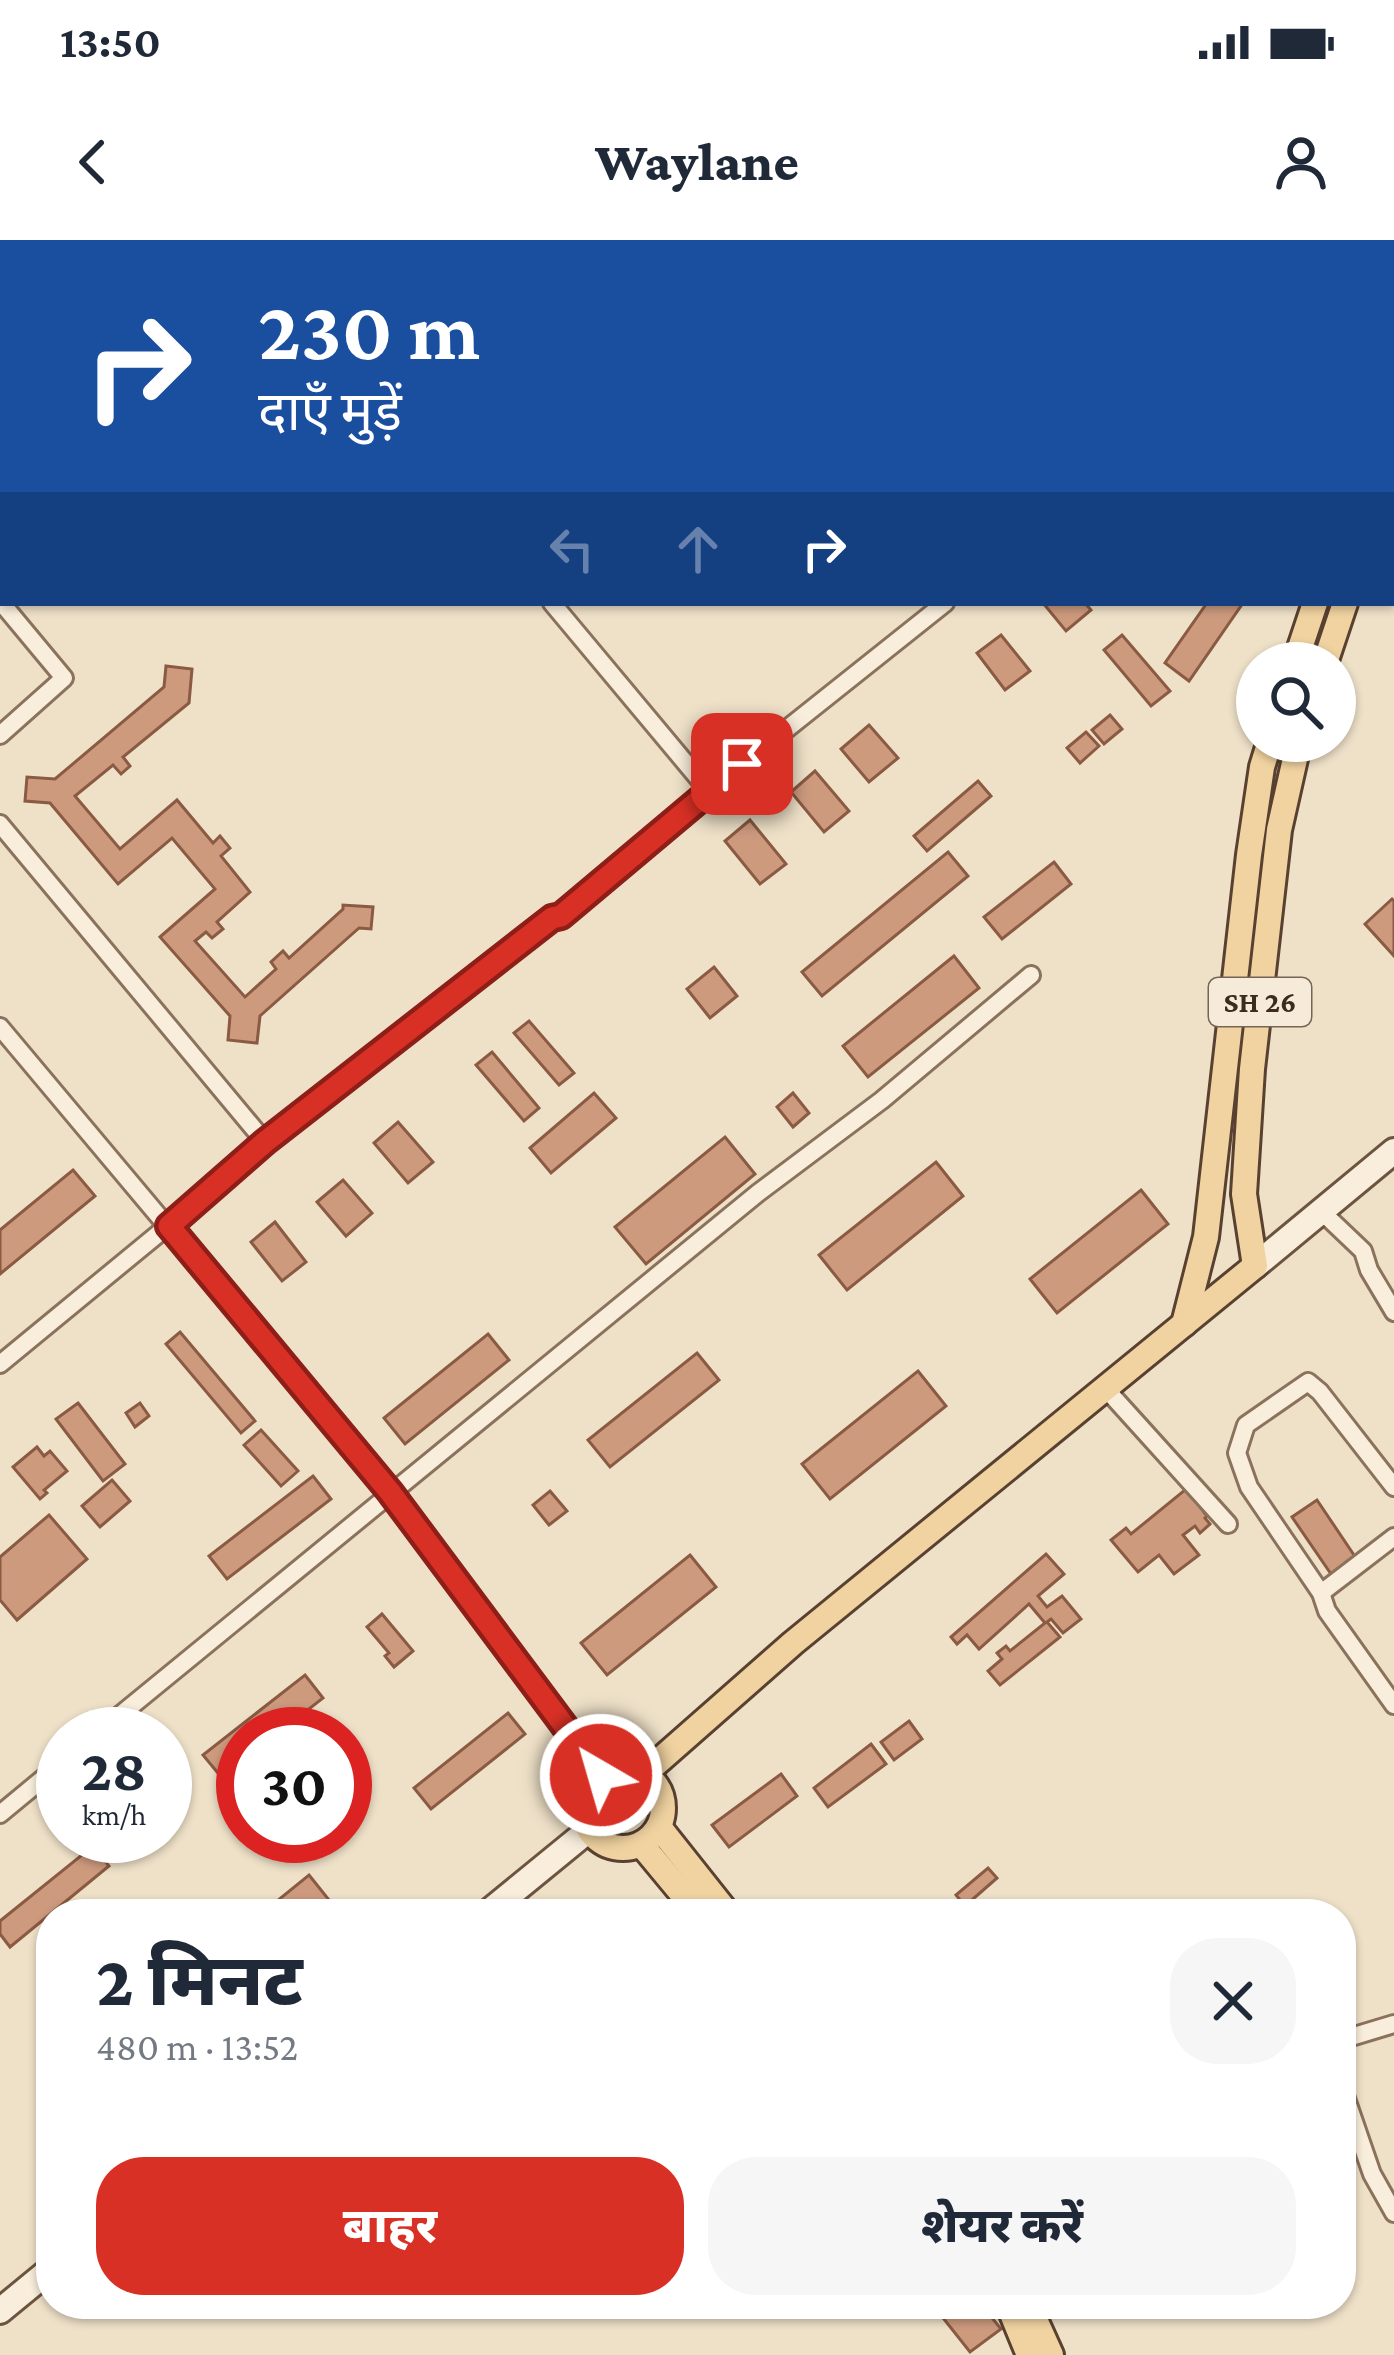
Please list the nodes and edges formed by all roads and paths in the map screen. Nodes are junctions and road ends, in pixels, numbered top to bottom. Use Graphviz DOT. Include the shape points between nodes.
graph roads {
  1 [pos="3,606"];
  2 [pos="555,606"];
  3 [pos="941,606"];
  4 [pos="1315,606"];
  5 [pos="1344,606"];
  6 [pos="1302,642"];
  7 [pos="1332,642"];
  8 [pos="0,735"];
  9 [pos="1264,762"];
  10 [pos="1294,762"];
  11 [pos="709,791"];
  12 [pos="0,824"];
  13 [pos="1030,975"];
  14 [pos="0,1027"];
  15 [pos="265,1142"];
  16 [pos="1394,1151"];
  17 [pos="1321,1211"];
  18 [pos="169,1226"];
  19 [pos="1255,1266"];
  20 [pos="1394,1312"];
  21 [pos="1184,1324"];
  22 [pos="0,1364"];
  23 [pos="1106,1389"];
  24 [pos="1394,1486"];
  25 [pos="390,1492"];
  26 [pos="1228,1524"];
  27 [pos="1394,1537"];
  28 [pos="1322,1593"];
  29 [pos="1394,1705"];
  30 [pos="130,1707"];
  31 [pos="644,1774"];
  32 [pos="601,1775"];
  33 [pos="36,1784"];
  34 [pos="0,1813"];
  35 [pos="590,1829"];
  36 [pos="650,1836"];
  37 [pos="504,1899"];
  38 [pos="690,1899"];
  39 [pos="713,1899"];
  40 [pos="1394,2024"];
  41 [pos="1356,2035"];
  42 [pos="1356,2128"];
  43 [pos="1394,2213"];
  44 [pos="36,2282"];
  45 [pos="0,2311"];
  46 [pos="1014,2319"];
  47 [pos="1035,2319"];
  48 [pos="1028,2355"];
  49 [pos="1051,2355"];
  1 -- 8 [label="street" via="64,678"];
  2 -- 11 [label="street"];
  3 -- 11 [label="street"];
  4 -- 6 [label="main road"];
  5 -- 7 [label="main road"];
  9 -- 21 [label="main road" via="1205,1237"];
  10 -- 19 [label="main road, SH 26" via="1252,1069 1244,1194"];
  11 -- 15 [label="street" via="561,916"];
  12 -- 15 [label="street"];
  13 -- 25 [label="street"];
  14 -- 18 [label="street"];
  15 -- 18 [label="street"];
  16 -- 17 [label="main road"];
  17 -- 19 [label="main road"];
  17 -- 20 [label="street" via="1363,1251"];
  18 -- 22 [label="street"];
  18 -- 25 [label="street"];
  19 -- 21 [label="main road"];
  21 -- 23 [label="main road"];
  23 -- 26 [label="street"];
  23 -- 31 [label="main road"];
  24 -- 28 [label="street" via="1307,1382 1246,1425 1237,1453 1250,1487"];
  25 -- 30 [label="street"];
  25 -- 32 [label="street"];
  27 -- 28 [label="street"];
  28 -- 29 [label="street"];
  31 -- 32 [label="main road" via="626,1768"];
  31 -- 36 [label="main road" via="663,1802"];
  32 -- 35 [label="main road" via="585,1796"];
  33 -- 34 [label="street"];
  35 -- 36 [label="main road" via="615,1847"];
  35 -- 37 [label="main road"];
  36 -- 38 [label="main road"];
  36 -- 39 [label="main road"];
  40 -- 41 [label="street"];
  42 -- 43 [label="street"];
  44 -- 45 [label="main road"];
  46 -- 48 [label="main road"];
  47 -- 49 [label="main road"];
}
